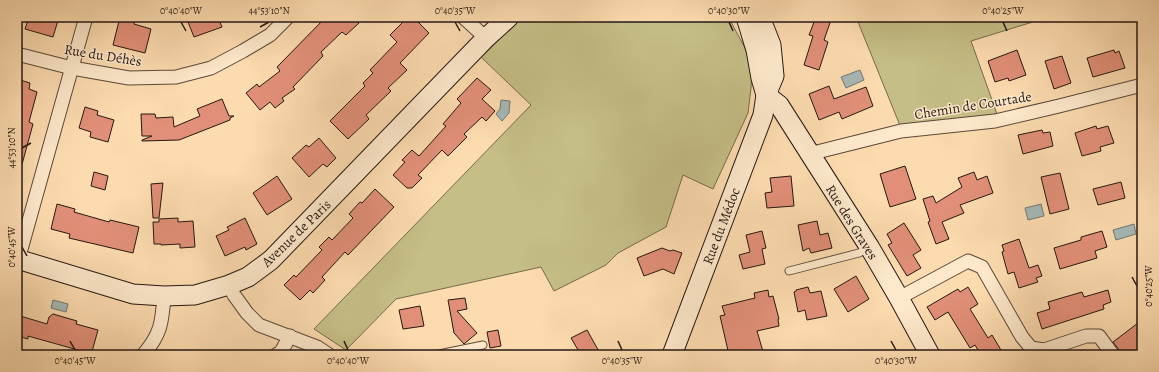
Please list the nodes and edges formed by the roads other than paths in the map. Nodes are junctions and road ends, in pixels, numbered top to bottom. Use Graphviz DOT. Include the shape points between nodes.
graph roads {
  1 [pos="86,17"];
  2 [pos="288,17"];
  3 [pos="463,17"];
  4 [pos="509,17"];
  5 [pos="746,17"];
  6 [pos="760,17"];
  7 [pos="486,38"];
  8 [pos="17,54"];
  9 [pos="72,68"];
  10 [pos="1142,85"];
  11 [pos="766,96"];
  12 [pos="809,154"];
  13 [pos="870,248"];
  14 [pos="18,260"];
  15 [pos="789,271"];
  16 [pos="230,285"];
  17 [pos="164,296"];
  18 [pos="899,298"];
  19 [pos="290,336"];
  20 [pos="483,345"];
  21 [pos="143,355"];
  22 [pos="276,355"];
  23 [pos="329,355"];
  24 [pos="434,355"];
  25 [pos="672,355"];
  26 [pos="930,355"];
  27 [pos="1113,355"];
  1 -- 9 [label="street"];
  2 -- 9 [label="street, Rue du Déhès" via="270,35 243,52 211,68 176,77 129,78"];
  3 -- 7 [label="street"];
  4 -- 7 [label="street, Avenue de Paris"];
  5 -- 11 [label="street, Rue du Médoc"];
  6 -- 11 [label="street, Rue du Médoc" via="771,45 774,76"];
  7 -- 16 [label="street, Avenue de Paris" via="271,260 248,277"];
  8 -- 9 [label="street, Rue du Déhès"];
  9 -- 14 [label="street"];
  10 -- 12 [label="street, Chemin de Courtade" via="995,120 901,131"];
  11 -- 12 [label="street, Rue des Graves" via="779,105"];
  11 -- 25 [label="street, Rue du Médoc" via="763,115"];
  12 -- 13 [label="street, Rue des Graves"];
  13 -- 15 [label="lane"];
  13 -- 18 [label="street, Rue des Graves"];
  14 -- 17 [label="street, Avenue de Paris" via="133,294"];
  16 -- 17 [label="street, Avenue de Paris" via="195,295"];
  16 -- 19 [label="street" via="247,313 259,325"];
  17 -- 21 [label="street" via="159,332"];
  18 -- 26 [label="street, Rue des Graves"];
  18 -- 27 [label="street" via="968,261 982,268 1031,348 1044,350 1086,336 1099,336"];
  19 -- 22 [label="street" via="281,352"];
  19 -- 23 [label="street"];
  20 -- 24 [label="lane"];
}
